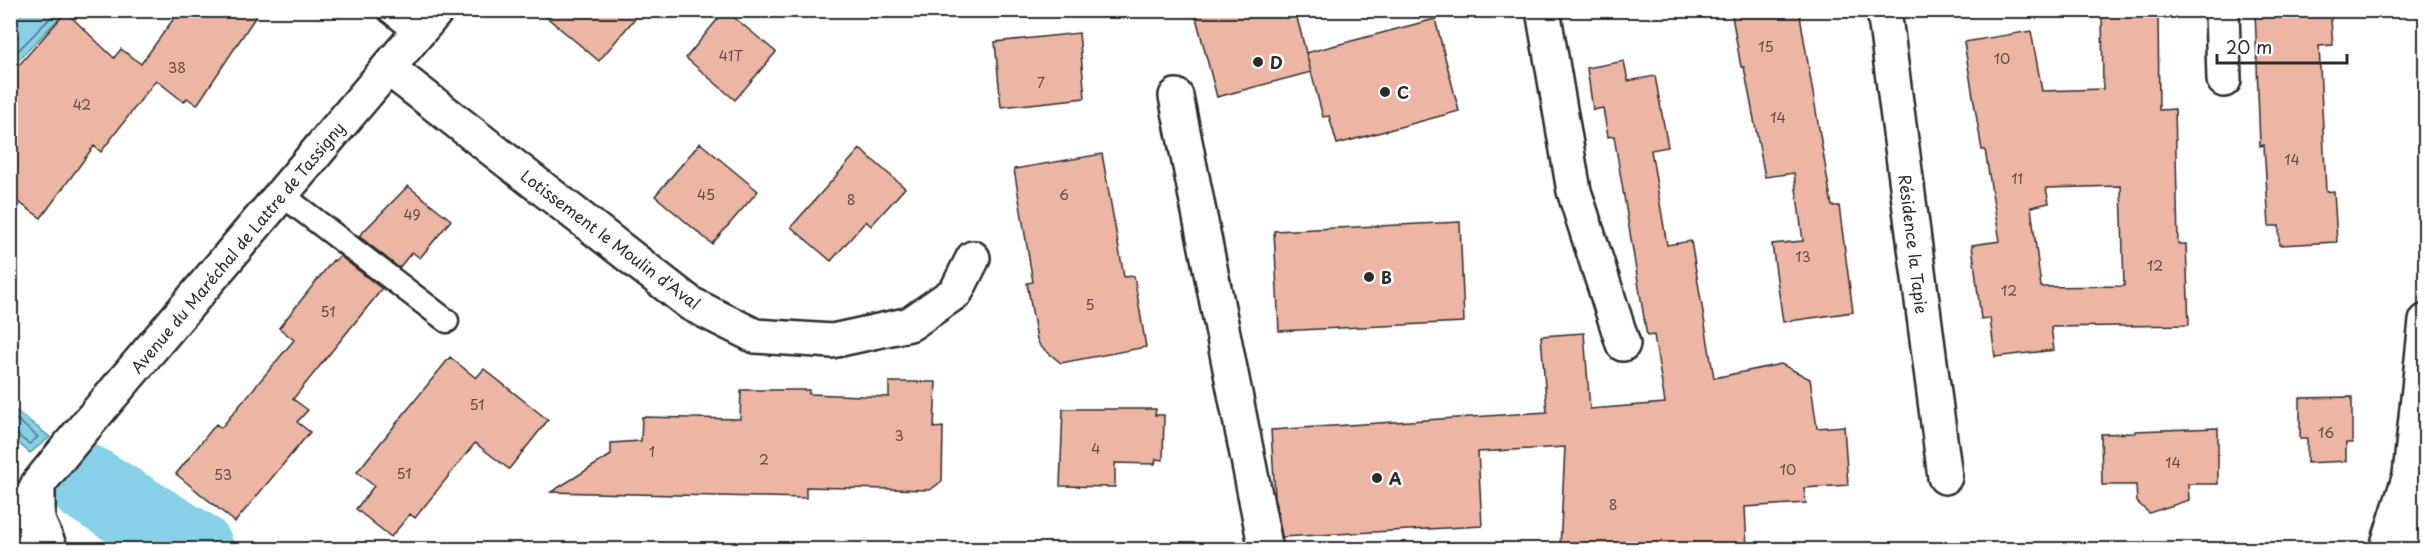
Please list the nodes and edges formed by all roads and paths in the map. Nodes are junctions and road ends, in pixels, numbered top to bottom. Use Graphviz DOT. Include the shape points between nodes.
graph roads {
  1 [pos="388,10"];
  2 [pos="1544,10"];
  3 [pos="1884,10"];
  4 [pos="2222,10"];
  5 [pos="427,22"];
  6 [pos="388,68"];
  7 [pos="2224,80"];
  8 [pos="1176,96"];
  9 [pos="281,194"];
  10 [pos="973,258"];
  11 [pos="447,321"];
  12 [pos="2426,321"];
  13 [pos="2425,329"];
  14 [pos="1623,344"];
  15 [pos="2410,475"];
  16 [pos="1945,477"];
  17 [pos="38,484"];
  18 [pos="10,542"];
  19 [pos="51,549"];
  20 [pos="1266,549"];
  21 [pos="2386,549"];
  22 [pos="2425,549"];
  1 -- 5 [label="lane"];
  2 -- 14 [label="street" via="1574,191"];
  3 -- 16 [label="street, Résidence la Tapie"];
  4 -- 7 [label="street"];
  5 -- 6 [label="street, Avenue du Maréchal de Lattre de Tassigny"];
  6 -- 9 [label="street, Avenue du Maréchal de Lattre de Tassigny"];
  6 -- 10 [label="street, Lotissement le Moulin d'Aval" via="691,303 755,336 832,341 910,324 956,292"];
  8 -- 20 [label="street"];
  9 -- 11 [label="lane"];
  9 -- 17 [label="street, Avenue du Maréchal de Lattre de Tassigny"];
  12 -- 13 [label="street"];
  13 -- 15 [label="street"];
  15 -- 21 [label="street"];
  15 -- 22 [label="street"];
  17 -- 18 [label="street, Avenue du Maréchal de Lattre de Tassigny"];
  17 -- 19 [label="street" via="38,520"];
}
